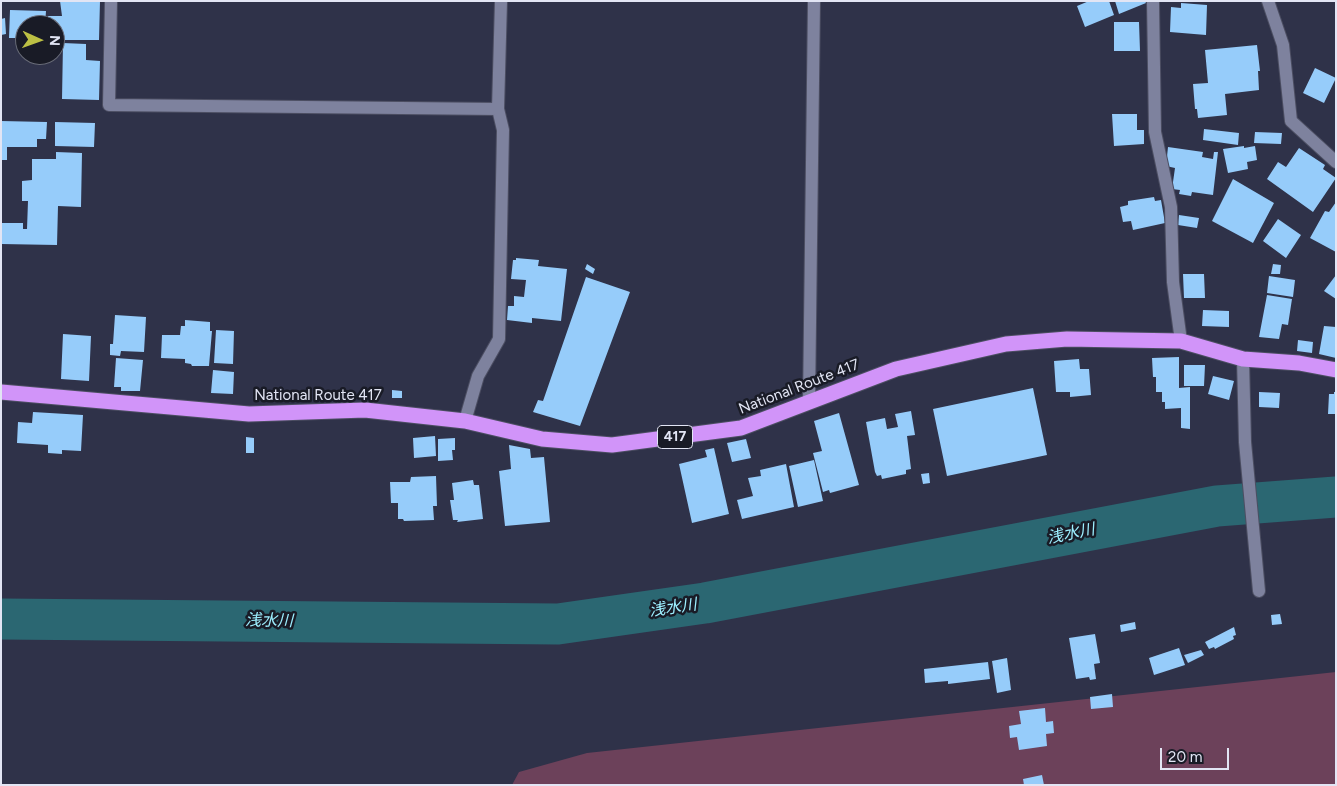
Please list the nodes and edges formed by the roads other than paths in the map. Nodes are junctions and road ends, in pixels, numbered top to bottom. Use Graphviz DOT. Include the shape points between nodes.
graph roads {
  1 [pos="111,1"];
  2 [pos="502,1"];
  3 [pos="814,1"];
  4 [pos="1153,1"];
  5 [pos="1268,1"];
  6 [pos="498,109"];
  7 [pos="1336,162"];
  8 [pos="1181,341"];
  9 [pos="1243,359"];
  10 [pos="1336,370"];
  11 [pos="1,392"];
  12 [pos="810,402"];
  13 [pos="465,421"];
  14 [pos="1259,591"];
  1 -- 6 [label="street" via="109,105"];
  2 -- 6 [label="street"];
  3 -- 12 [label="street"];
  4 -- 8 [label="street" via="1155,132 1171,207 1173,282"];
  5 -- 7 [label="street" via="1283,45 1291,121"];
  6 -- 13 [label="street" via="503,130 499,339 478,376"];
  8 -- 9 [label="highway, National Route 417 / 417"];
  8 -- 12 [label="highway, National Route 417 / 417" via="1067,339 1006,344 896,370"];
  9 -- 10 [label="highway, National Route 417 / 417" via="1299,363"];
  9 -- 14 [label="street" via="1245,442"];
  11 -- 13 [label="highway, National Route 417 / 417" via="249,414 365,410"];
  12 -- 13 [label="highway, National Route 417 / 417" via="742,428 612,445 542,439"];
}
